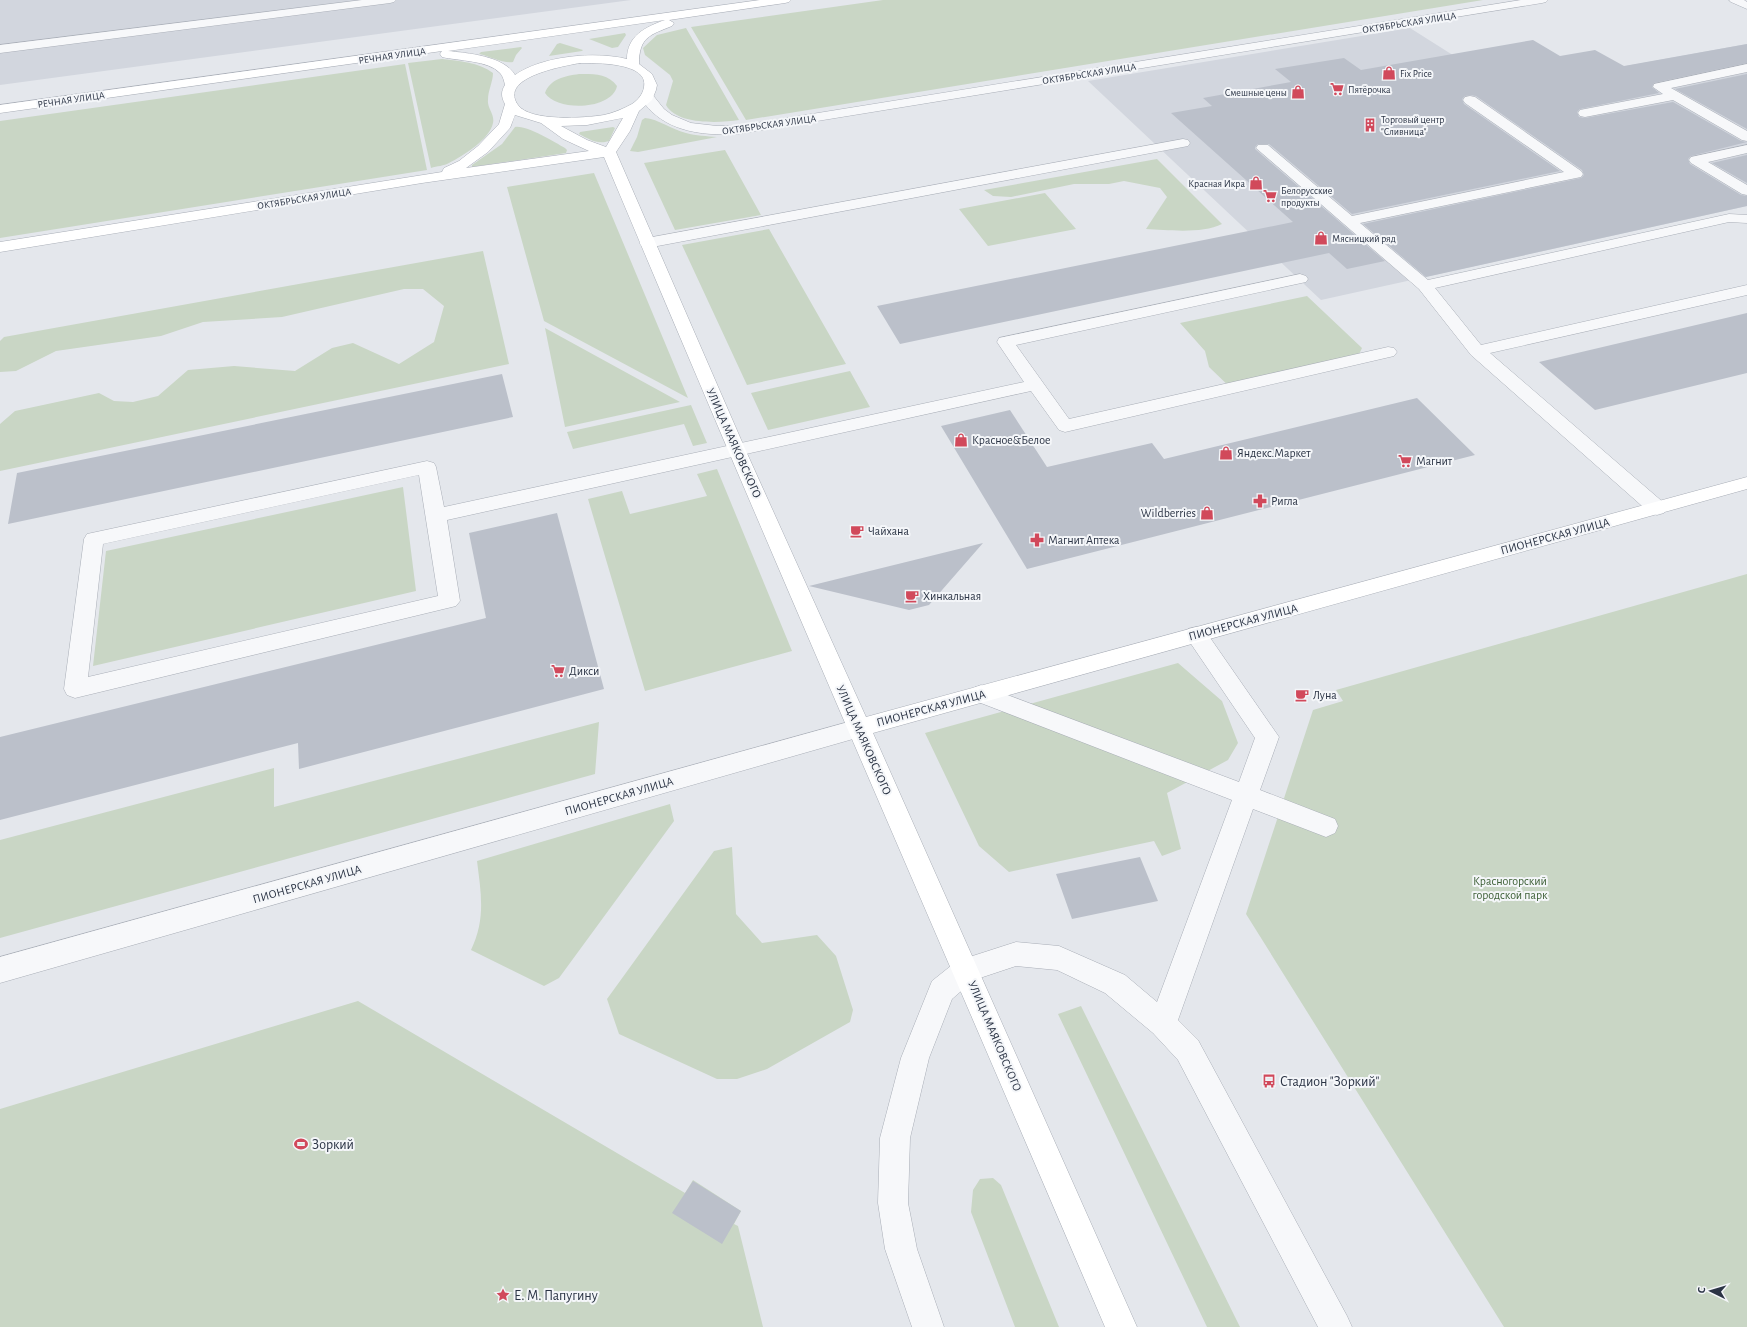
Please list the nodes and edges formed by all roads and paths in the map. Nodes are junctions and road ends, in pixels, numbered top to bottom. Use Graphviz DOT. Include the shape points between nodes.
graph roads {
  1 [pos="390,0"];
  2 [pos="784,0"];
  3 [pos="1542,0"];
  4 [pos="1735,0"];
  5 [pos="1747,6"];
  6 [pos="688,14"];
  7 [pos="556,32"];
  8 [pos="582,42"];
  9 [pos="595,47"];
  10 [pos="0,49"];
  11 [pos="403,54"];
  12 [pos="618,62"];
  13 [pos="632,66"];
  14 [pos="1747,68"];
  15 [pos="525,74"];
  16 [pos="512,85"];
  17 [pos="1675,96"];
  18 [pos="647,97"];
  19 [pos="1470,100"];
  20 [pos="511,106"];
  21 [pos="633,108"];
  22 [pos="0,109"];
  23 [pos="1585,113"];
  24 [pos="546,121"];
  25 [pos="1747,137"];
  26 [pos="1183,143"];
  27 [pos="1263,148"];
  28 [pos="1747,149"];
  29 [pos="609,152"];
  30 [pos="437,177"];
  31 [pos="1747,191"];
  32 [pos="1747,219"];
  33 [pos="1348,220"];
  34 [pos="647,243"];
  35 [pos="0,247"];
  36 [pos="1300,279"];
  37 [pos="1425,286"];
  38 [pos="1747,290"];
  39 [pos="1388,352"];
  40 [pos="1477,352"];
  41 [pos="1035,386"];
  42 [pos="737,451"];
  43 [pos="1747,483"];
  44 [pos="1657,508"];
  45 [pos="436,516"];
  46 [pos="1196,635"];
  47 [pos="981,694"];
  48 [pos="859,728"];
  49 [pos="1246,795"];
  50 [pos="1326,826"];
  51 [pos="0,970"];
  52 [pos="966,970"];
  53 [pos="1163,1024"];
  54 [pos="928,1327"];
  55 [pos="1121,1327"];
  56 [pos="1336,1327"];
  1 -- 10 [label="street"];
  2 -- 6 [label="street, РЕЧНАЯ УЛИЦА"];
  3 -- 18 [label="street, ОКТЯБРЬСКАЯ УЛИЦА" via="737,130 705,130 672,120 657,111"];
  4 -- 5 [label="street"];
  6 -- 7 [label="street, РЕЧНАЯ УЛИЦА"];
  6 -- 13 [label="street" via="640,37 634,45"];
  7 -- 8 [label="street"];
  7 -- 11 [label="street, РЕЧНАЯ УЛИЦА"];
  7 -- 15 [label="street" via="544,43"];
  9 -- 12 [label="street"];
  11 -- 16 [label="street" via="443,54 492,64 507,72"];
  11 -- 22 [label="street, РЕЧНАЯ УЛИЦА"];
  12 -- 13 [label="street"];
  12 -- 15 [label="street" via="600,59 559,62"];
  13 -- 18 [label="street" via="646,74 652,85"];
  14 -- 17 [label="street" via="1659,87"];
  15 -- 16 [label="street"];
  16 -- 20 [label="street" via="508,96"];
  17 -- 23 [label="street"];
  17 -- 25 [label="street"];
  18 -- 21 [label="street"];
  19 -- 33 [label="street" via="1576,174"];
  20 -- 24 [label="street" via="531,118"];
  20 -- 30 [label="street" via="505,125 483,150 464,164"];
  21 -- 24 [label="street" via="592,121"];
  21 -- 29 [label="street" via="618,141"];
  24 -- 29 [label="street" via="585,145"];
  26 -- 34 [label="street"];
  27 -- 33 [label="street"];
  28 -- 31 [label="street" via="1696,160"];
  29 -- 30 [label="street, ОКТЯБРЬСКАЯ УЛИЦА"];
  29 -- 34 [label="street, УЛИЦА МАЯКОВСКОГО"];
  30 -- 35 [label="street, ОКТЯБРЬСКАЯ УЛИЦА"];
  32 -- 37 [label="street" via="1729,218"];
  33 -- 37 [label="street"];
  34 -- 42 [label="street, УЛИЦА МАЯКОВСКОГО"];
  36 -- 41 [label="street" via="1005,342"];
  37 -- 40 [label="street"];
  38 -- 40 [label="street"];
  39 -- 41 [label="street" via="1065,426"];
  40 -- 44 [label="street"];
  41 -- 42 [label="street"];
  42 -- 45 [label="street"];
  42 -- 48 [label="street, УЛИЦА МАЯКОВСКОГО"];
  43 -- 44 [label="street, ПИОНЕРСКАЯ УЛИЦА"];
  44 -- 46 [label="street, ПИОНЕРСКАЯ УЛИЦА"];
  45 -- 45 [label="street" via="428,467 94,539 75,689 449,601"];
  46 -- 47 [label="street, ПИОНЕРСКАЯ УЛИЦА"];
  46 -- 49 [label="street" via="1267,738"];
  47 -- 48 [label="street, ПИОНЕРСКАЯ УЛИЦА"];
  47 -- 49 [label="street"];
  48 -- 51 [label="street, ПИОНЕРСКАЯ УЛИЦА"];
  48 -- 52 [label="street, УЛИЦА МАЯКОВСКОГО"];
  49 -- 50 [label="street"];
  49 -- 53 [label="street"];
  52 -- 53 [label="street" via="1016,954 1059,958 1115,984"];
  52 -- 54 [label="street" via="942,990 915,1058 895,1138 894,1203 901,1249"];
  52 -- 55 [label="street, УЛИЦА МАЯКОВСКОГО"];
  53 -- 56 [label="street" via="1188,1050"];
}
